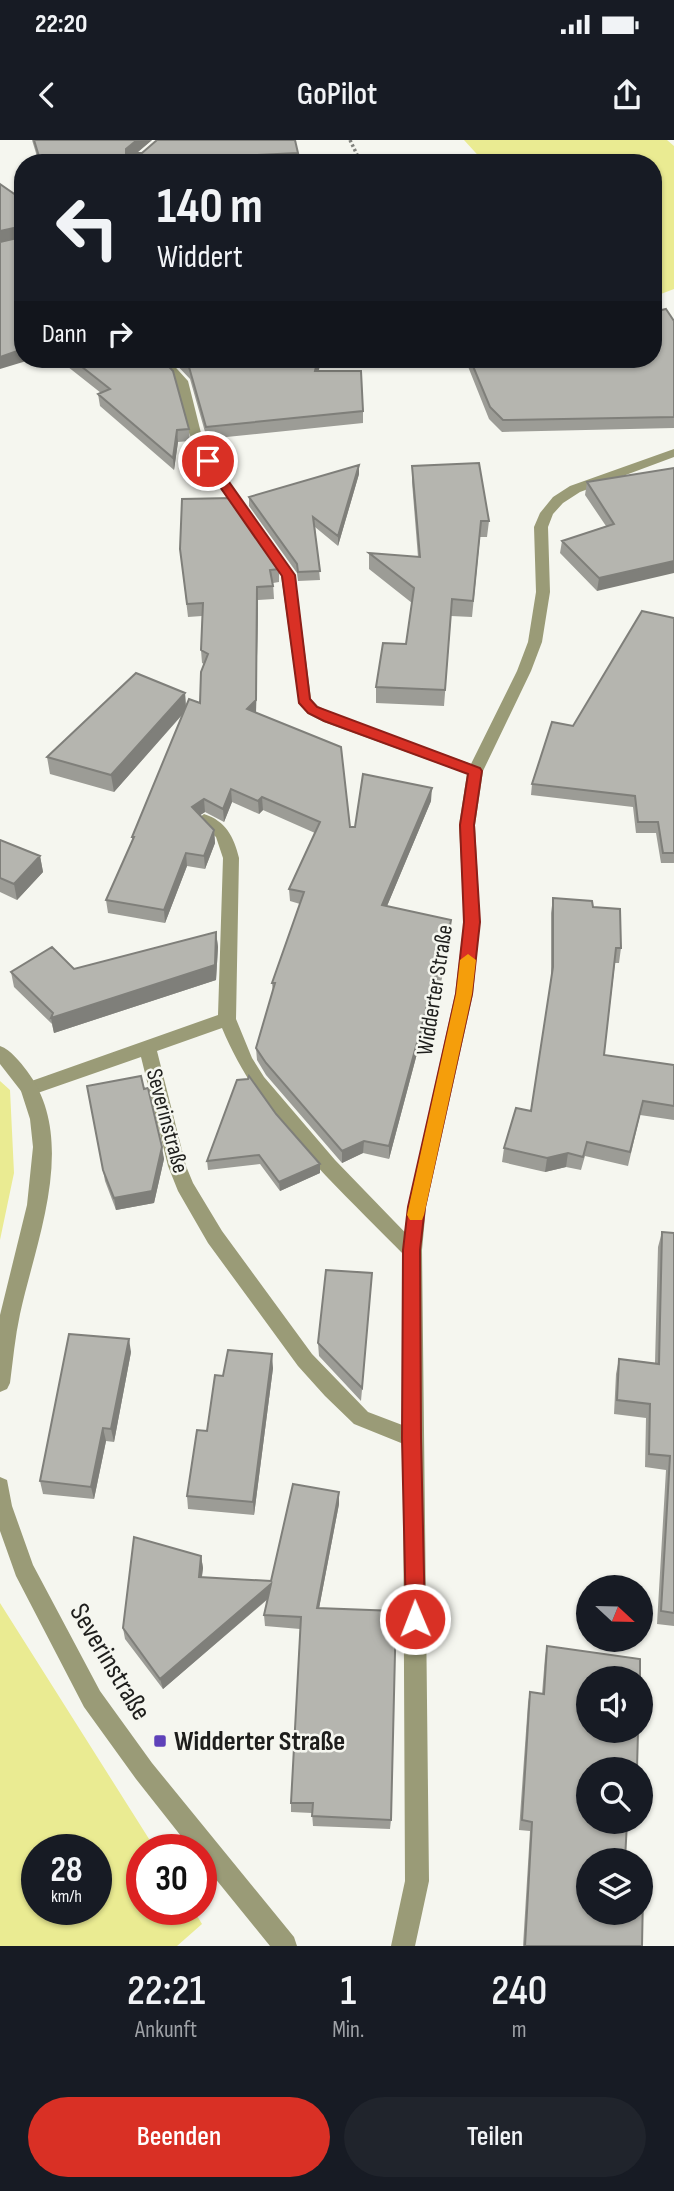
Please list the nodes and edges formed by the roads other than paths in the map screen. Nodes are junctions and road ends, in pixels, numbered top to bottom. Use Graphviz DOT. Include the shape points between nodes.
graph roads {
  1 [pos="170,368"];
  2 [pos="674,453"];
  3 [pos="475,771"];
  4 [pos="204,820"];
  5 [pos="227,1019"];
  6 [pos="147,1046"];
  7 [pos="0,1053"];
  8 [pos="29,1089"];
  9 [pos="412,1250"];
  10 [pos="0,1383"];
  11 [pos="411,1438"];
  12 [pos="0,1487"];
  13 [pos="285,1946"];
  14 [pos="403,1946"];
  1 -- 3 [label="street" via="182,381 195,433 208,461 288,575 304,700 329,718"];
  2 -- 3 [label="street, Widderter Straße" via="575,489 547,513 541,527 543,592 534,642"];
  3 -- 9 [label="street, Widderter Straße" via="467,825 472,922 464,994 417,1207"];
  4 -- 5 [label="street" via="219,826 231,858"];
  5 -- 6 [label="street"];
  5 -- 9 [label="street" via="258,1082 328,1165"];
  6 -- 8 [label="street"];
  6 -- 11 [label="street, Severinstraße" via="177,1166 215,1237 332,1390 360,1418"];
  7 -- 8 [label="street"];
  8 -- 10 [label="street" via="41,1152 37,1201 8,1321"];
  9 -- 11 [label="street, Widderter Straße"];
  11 -- 14 [label="street, Widderter Straße" via="417,1881"];
  12 -- 13 [label="street, Severinstraße" via="23,1569 92,1699"];
}
